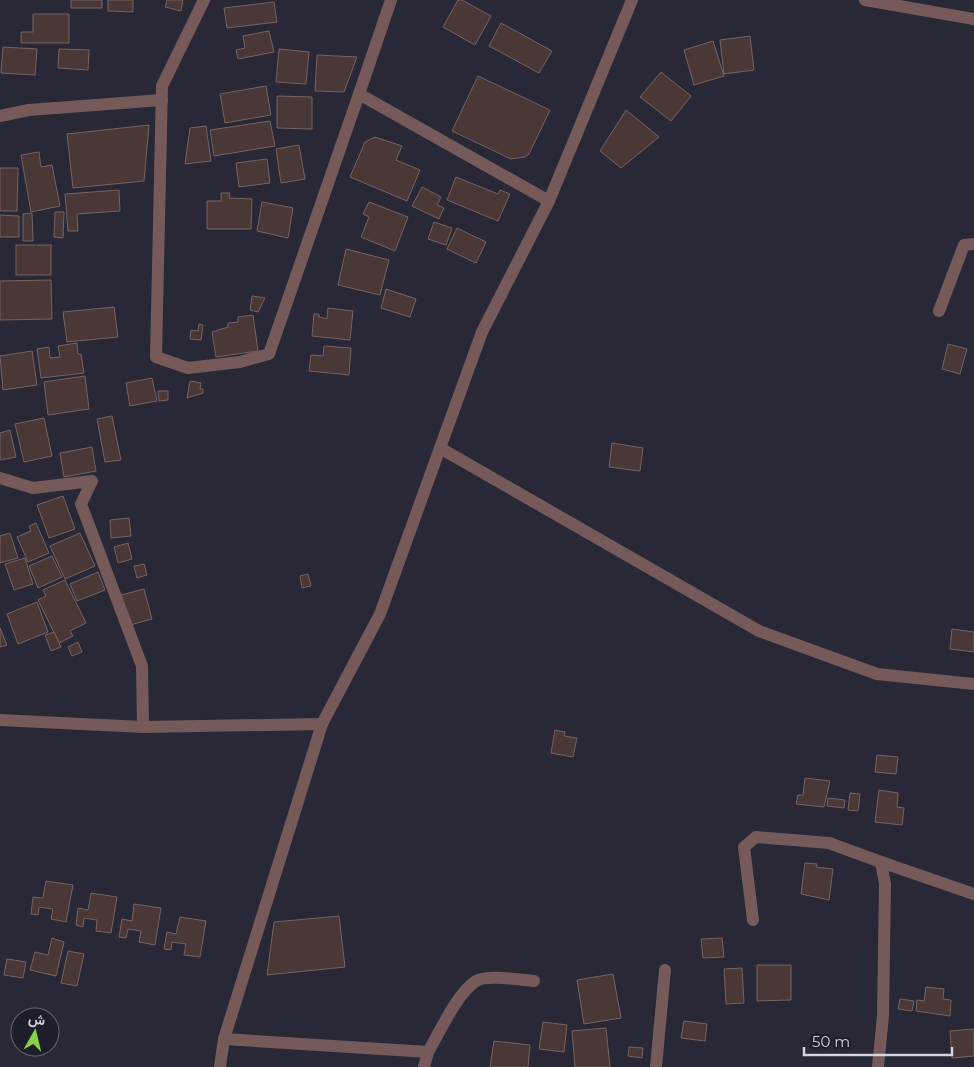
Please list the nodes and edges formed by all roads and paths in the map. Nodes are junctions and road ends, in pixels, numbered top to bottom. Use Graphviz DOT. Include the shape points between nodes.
graph roads {
  1 [pos="204,0"];
  2 [pos="391,0"];
  3 [pos="632,0"];
  4 [pos="865,0"];
  5 [pos="974,19"];
  6 [pos="359,94"];
  7 [pos="162,100"];
  8 [pos="0,116"];
  9 [pos="549,200"];
  10 [pos="974,244"];
  11 [pos="939,311"];
  12 [pos="440,448"];
  13 [pos="0,478"];
  14 [pos="974,684"];
  15 [pos="1,724"];
  16 [pos="322,724"];
  17 [pos="143,727"];
  18 [pos="881,862"];
  19 [pos="974,894"];
  20 [pos="753,920"];
  21 [pos="665,970"];
  22 [pos="534,981"];
  23 [pos="224,1039"];
  24 [pos="428,1052"];
  25 [pos="220,1067"];
  26 [pos="424,1067"];
  27 [pos="656,1067"];
  28 [pos="878,1067"];
  1 -- 7 [label="street" via="162,86"];
  2 -- 6 [label="street"];
  3 -- 9 [label="street"];
  4 -- 5 [label="street"];
  6 -- 7 [label="street" via="269,354 240,362 188,368 156,357"];
  6 -- 9 [label="street"];
  7 -- 8 [label="street" via="29,110"];
  9 -- 12 [label="street" via="482,332"];
  10 -- 11 [label="street" via="964,245"];
  12 -- 14 [label="street" via="759,631 877,674"];
  12 -- 16 [label="street" via="380,614"];
  13 -- 17 [label="street" via="33,488 92,481 81,504 142,666"];
  15 -- 17 [label="street"];
  16 -- 17 [label="street"];
  16 -- 23 [label="street"];
  18 -- 19 [label="street"];
  18 -- 20 [label="street" via="830,843 756,837 744,847"];
  18 -- 28 [label="street" via="885,884 884,1016"];
  21 -- 27 [label="street"];
  22 -- 24 [label="street" via="496,978 477,981 460,999"];
  23 -- 24 [label="street"];
  23 -- 25 [label="street"];
  24 -- 26 [label="street"];
}
